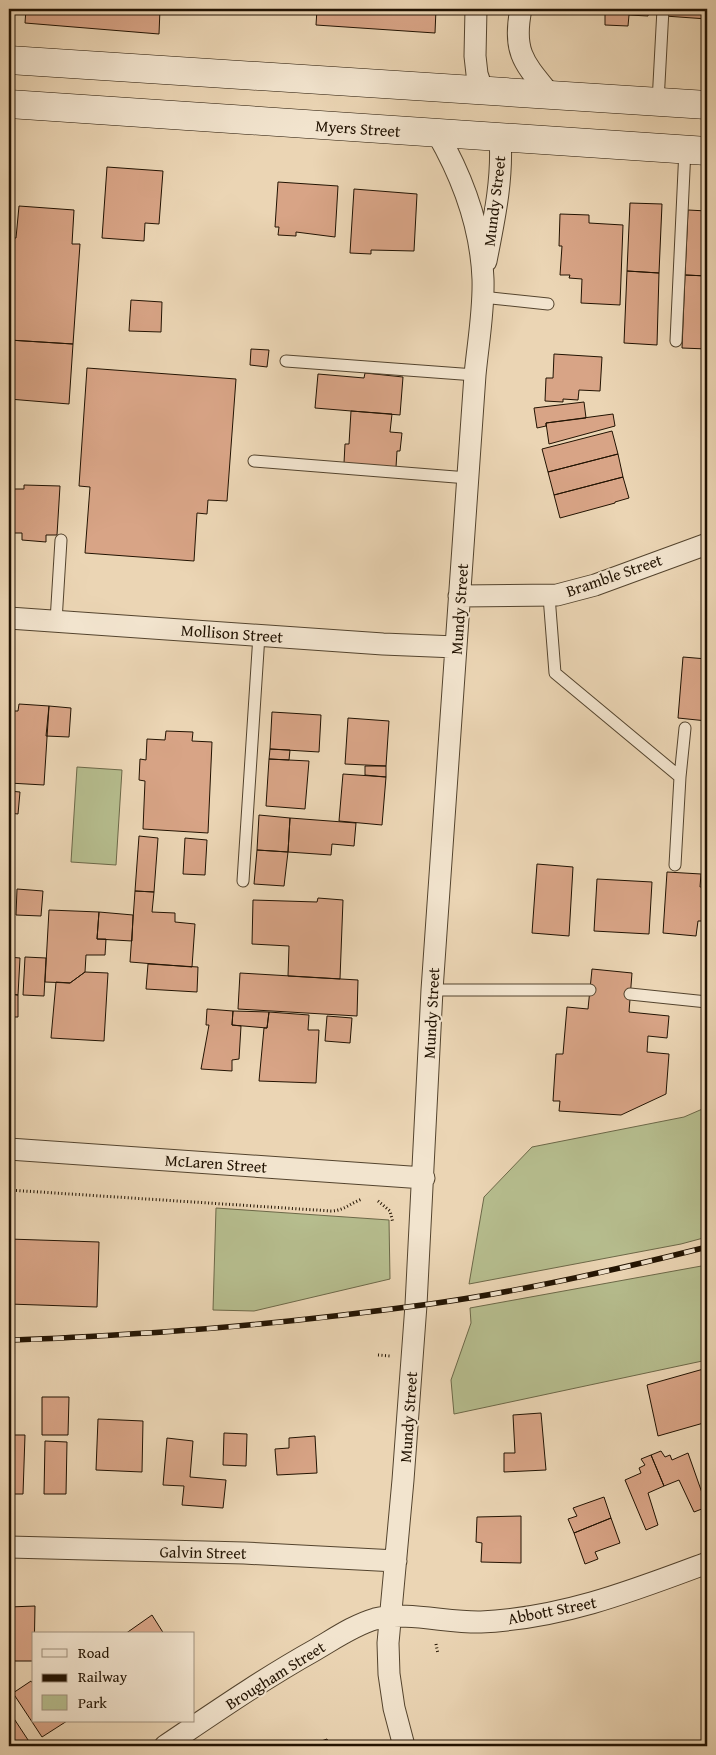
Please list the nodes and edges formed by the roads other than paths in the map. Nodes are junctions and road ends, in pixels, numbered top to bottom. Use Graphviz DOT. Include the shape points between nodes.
graph roads {
  1 [pos="476,9"];
  2 [pos="521,9"];
  3 [pos="663,9"];
  4 [pos="9,60"];
  5 [pos="483,92"];
  6 [pos="551,96"];
  7 [pos="658,102"];
  8 [pos="9,104"];
  9 [pos="707,105"];
  10 [pos="437,133"];
  11 [pos="500,137"];
  12 [pos="696,150"];
  13 [pos="483,287"];
  14 [pos="548,304"];
  15 [pos="676,341"];
  16 [pos="286,360"];
  17 [pos="475,375"];
  18 [pos="254,462"];
  19 [pos="468,478"];
  20 [pos="61,540"];
  21 [pos="707,544"];
  22 [pos="460,596"];
  23 [pos="549,596"];
  24 [pos="9,618"];
  25 [pos="56,621"];
  26 [pos="260,635"];
  27 [pos="456,647"];
  28 [pos="685,728"];
  29 [pos="680,777"];
  30 [pos="675,865"];
  31 [pos="243,881"];
  32 [pos="432,990"];
  33 [pos="590,990"];
  34 [pos="630,994"];
  35 [pos="707,1002"];
  36 [pos="9,1149"];
  37 [pos="424,1178"];
  38 [pos="9,1547"];
  39 [pos="396,1561"];
  40 [pos="707,1563"];
  41 [pos="390,1616"];
  42 [pos="165,1746"];
  43 [pos="404,1746"];
  1 -- 5 [label="street, Mundy Street" via="475,56"];
  2 -- 6 [label="street" via="518,32 523,58"];
  3 -- 7 [label="lane"];
  4 -- 5 [label="main road"];
  5 -- 6 [label="main road"];
  5 -- 11 [label="main road, Mundy Street"];
  6 -- 7 [label="main road"];
  7 -- 9 [label="main road"];
  8 -- 10 [label="main road, Myers Street"];
  10 -- 11 [label="main road, Myers Street"];
  10 -- 13 [label="street, Mundy Street" via="467,196 478,241"];
  11 -- 12 [label="main road, Myers Street"];
  11 -- 13 [label="street, Mundy Street" via="497,204"];
  12 -- 15 [label="lane"];
  13 -- 14 [label="lane"];
  13 -- 17 [label="street, Mundy Street"];
  16 -- 17 [label="lane"];
  17 -- 19 [label="street, Mundy Street"];
  18 -- 19 [label="lane"];
  19 -- 22 [label="street, Mundy Street"];
  20 -- 25 [label="lane"];
  21 -- 23 [label="street, Bramble Street" via="594,585"];
  22 -- 23 [label="street, Bramble Street"];
  22 -- 27 [label="street, Mundy Street"];
  23 -- 29 [label="lane" via="555,673"];
  24 -- 25 [label="street, Mollison Street"];
  25 -- 26 [label="street, Mollison Street"];
  26 -- 27 [label="street, Mollison Street"];
  26 -- 31 [label="lane"];
  27 -- 32 [label="street, Mundy Street"];
  28 -- 29 [label="lane"];
  29 -- 30 [label="lane"];
  32 -- 33 [label="lane"];
  32 -- 37 [label="street, Mundy Street"];
  34 -- 35 [label="lane"];
  36 -- 37 [label="street, McLaren Street"];
  37 -- 39 [label="street, Mundy Street"];
  38 -- 39 [label="street, Galvin Street" via="244,1552"];
  39 -- 41 [label="street, Mundy Street"];
  40 -- 41 [label="street, Abbott Street" via="607,1600 573,1609 480,1622"];
  41 -- 42 [label="street, Brougham Street" via="357,1626 272,1674"];
  41 -- 43 [label="street, Mundy Street" via="389,1674"];
}
